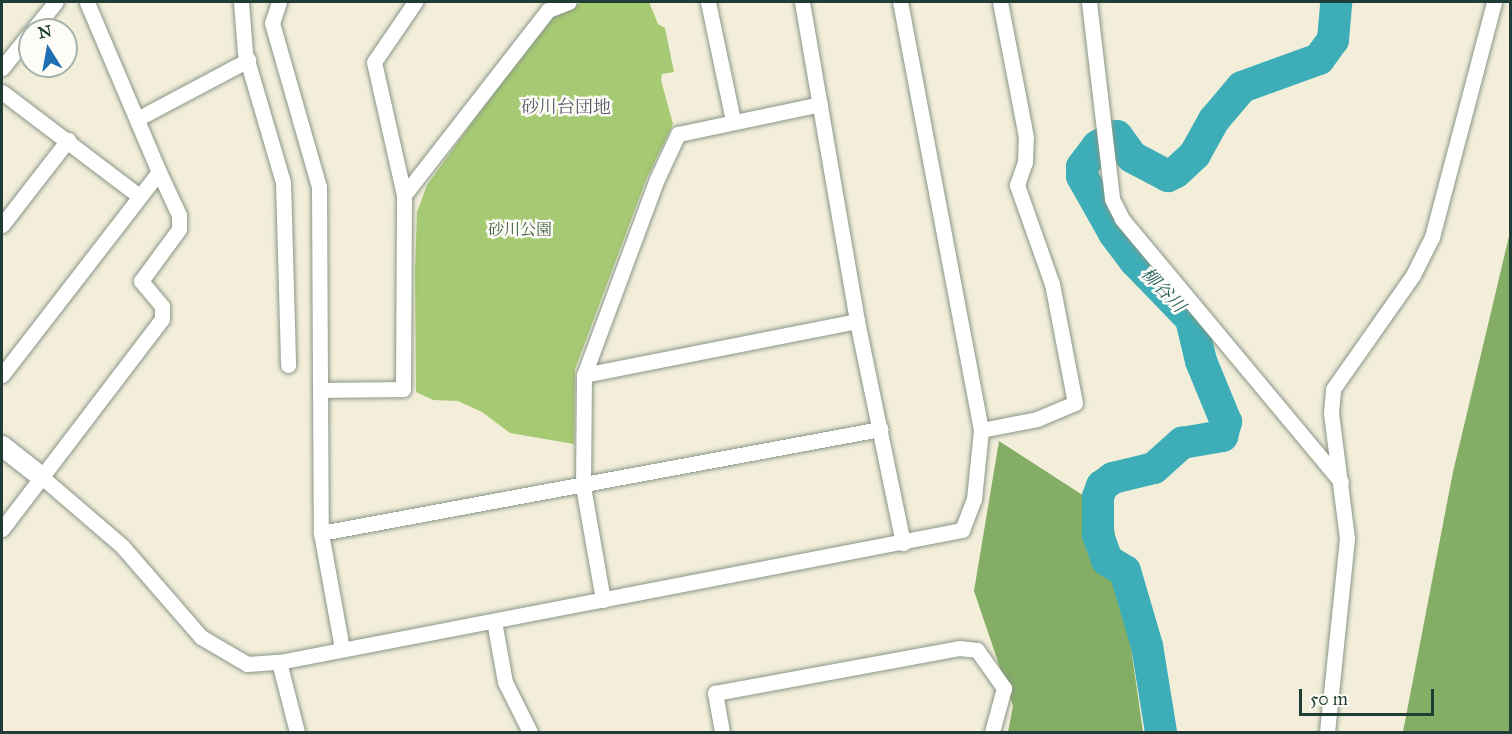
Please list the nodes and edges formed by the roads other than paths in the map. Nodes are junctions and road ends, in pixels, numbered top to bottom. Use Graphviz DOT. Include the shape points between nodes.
graph roads {
  1 [pos="56,2"];
  2 [pos="87,2"];
  3 [pos="241,2"];
  4 [pos="279,2"];
  5 [pos="415,2"];
  6 [pos="570,2"];
  7 [pos="708,2"];
  8 [pos="802,2"];
  9 [pos="900,2"];
  10 [pos="1000,2"];
  11 [pos="1089,2"];
  12 [pos="1494,2"];
  13 [pos="43,18"];
  14 [pos="18,48"];
  15 [pos="248,60"];
  16 [pos="2,68"];
  17 [pos="2,92"];
  18 [pos="820,104"];
  19 [pos="137,119"];
  20 [pos="734,121"];
  21 [pos="68,140"];
  22 [pos="159,172"];
  23 [pos="139,195"];
  24 [pos="405,195"];
  25 [pos="2,225"];
  26 [pos="857,321"];
  27 [pos="288,365"];
  28 [pos="2,375"];
  29 [pos="584,375"];
  30 [pos="320,390"];
  31 [pos="880,429"];
  32 [pos="981,430"];
  33 [pos="2,446"];
  34 [pos="43,478"];
  35 [pos="1341,482"];
  36 [pos="583,487"];
  37 [pos="2,529"];
  38 [pos="321,533"];
  39 [pos="903,543"];
  40 [pos="603,600"];
  41 [pos="494,621"];
  42 [pos="342,649"];
  43 [pos="279,662"];
  44 [pos="297,732"];
  45 [pos="530,732"];
  46 [pos="722,732"];
  47 [pos="992,732"];
  48 [pos="1327,732"];
  1 -- 13 [label="street"];
  2 -- 19 [label="street"];
  3 -- 15 [label="street"];
  4 -- 30 [label="street" via="272,23 319,187"];
  5 -- 24 [label="street" via="374,62"];
  6 -- 24 [label="street" via="548,10"];
  7 -- 20 [label="street"];
  8 -- 18 [label="street"];
  9 -- 32 [label="street"];
  10 -- 32 [label="street" via="1026,137 1017,185 1052,284 1076,403 1037,419"];
  11 -- 35 [label="street" via="1110,187 1122,219"];
  12 -- 35 [label="street" via="1432,237 1413,275 1333,388 1331,413"];
  14 -- 16 [label="street"];
  15 -- 19 [label="street"];
  15 -- 27 [label="street" via="283,182"];
  17 -- 21 [label="street"];
  18 -- 20 [label="street"];
  18 -- 26 [label="street"];
  19 -- 22 [label="street"];
  20 -- 29 [label="street" via="678,134 657,179"];
  21 -- 23 [label="street"];
  21 -- 25 [label="street"];
  22 -- 23 [label="street"];
  22 -- 34 [label="street" via="179,215 179,229 141,281 162,306 162,319"];
  23 -- 28 [label="street"];
  24 -- 30 [label="street" via="403,389"];
  26 -- 29 [label="street"];
  26 -- 31 [label="street"];
  29 -- 36 [label="street"];
  30 -- 38 [label="street"];
  31 -- 36 [label="street"];
  31 -- 39 [label="street"];
  32 -- 39 [label="street" via="974,499 962,530"];
  33 -- 34 [label="street"];
  34 -- 37 [label="street"];
  34 -- 43 [label="street" via="122,546 201,637 247,664"];
  35 -- 48 [label="street" via="1347,538"];
  36 -- 38 [label="street"];
  36 -- 40 [label="street"];
  38 -- 42 [label="street"];
  39 -- 40 [label="street"];
  40 -- 41 [label="street"];
  41 -- 42 [label="street"];
  41 -- 45 [label="street" via="505,682"];
  42 -- 43 [label="street"];
  43 -- 44 [label="street"];
  46 -- 47 [label="street" via="715,693 959,648 977,651 1004,688"];
}
